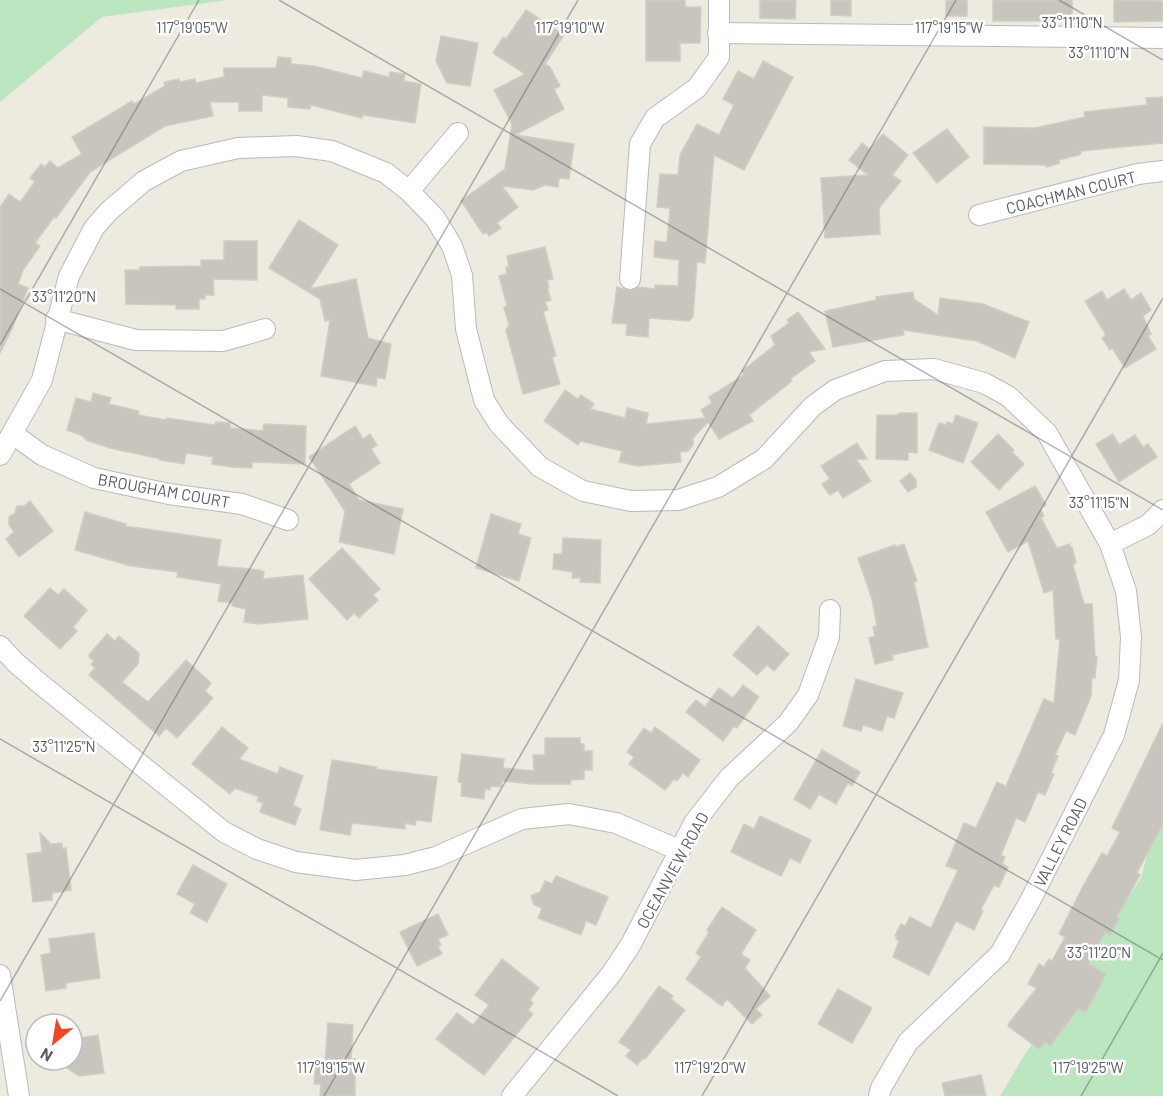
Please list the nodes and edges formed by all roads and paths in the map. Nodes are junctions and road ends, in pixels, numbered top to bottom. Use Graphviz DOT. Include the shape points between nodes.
graph roads {
  1 [pos="719,0"];
  2 [pos="718,33"];
  3 [pos="1163,38"];
  4 [pos="458,133"];
  5 [pos="1163,171"];
  6 [pos="409,191"];
  7 [pos="979,215"];
  8 [pos="630,279"];
  9 [pos="56,319"];
  10 [pos="265,329"];
  11 [pos="13,434"];
  12 [pos="0,455"];
  13 [pos="1163,510"];
  14 [pos="288,520"];
  15 [pos="1110,544"];
  16 [pos="830,610"];
  17 [pos="0,646"];
  18 [pos="679,850"];
  19 [pos="0,975"];
  20 [pos="19,1096"];
  21 [pos="512,1096"];
  22 [pos="879,1096"];
  1 -- 2 [label="street"];
  2 -- 3 [label="street"];
  2 -- 8 [label="street" via="719,57 697,88 655,118 640,144"];
  4 -- 6 [label="street"];
  5 -- 7 [label="street, COACHMAN COURT"];
  6 -- 9 [label="street, VALLEY ROAD" via="386,173 332,151 305,147 238,148 181,161 144,181 94,228 69,276"];
  6 -- 15 [label="street, VALLEY ROAD" via="435,218 452,246 462,275 466,329 484,400 499,424 540,467 583,491 631,501 678,500 718,487 764,459 813,406 835,390 885,371 934,369 984,382 1008,396 1047,433"];
  9 -- 10 [label="street" via="136,340 223,341"];
  9 -- 11 [label="street, VALLEY ROAD" via="42,380"];
  11 -- 12 [label="street, VALLEY ROAD"];
  11 -- 14 [label="street, BROUGHAM COURT" via="42,455 94,478 242,504"];
  13 -- 15 [label="street" via="1148,525"];
  15 -- 22 [label="street, VALLEY ROAD" via="1126,591 1131,637 1129,680 1114,735 1000,954 908,1041"];
  16 -- 18 [label="street, OCEANVIEW ROAD" via="829,637 808,695 788,723 729,778"];
  17 -- 18 [label="street" via="23,669 224,832 296,862 356,870 405,865 436,857 522,819 569,814 616,823"];
  18 -- 21 [label="street, OCEANVIEW ROAD" via="612,973"];
  19 -- 20 [label="street"];
}
